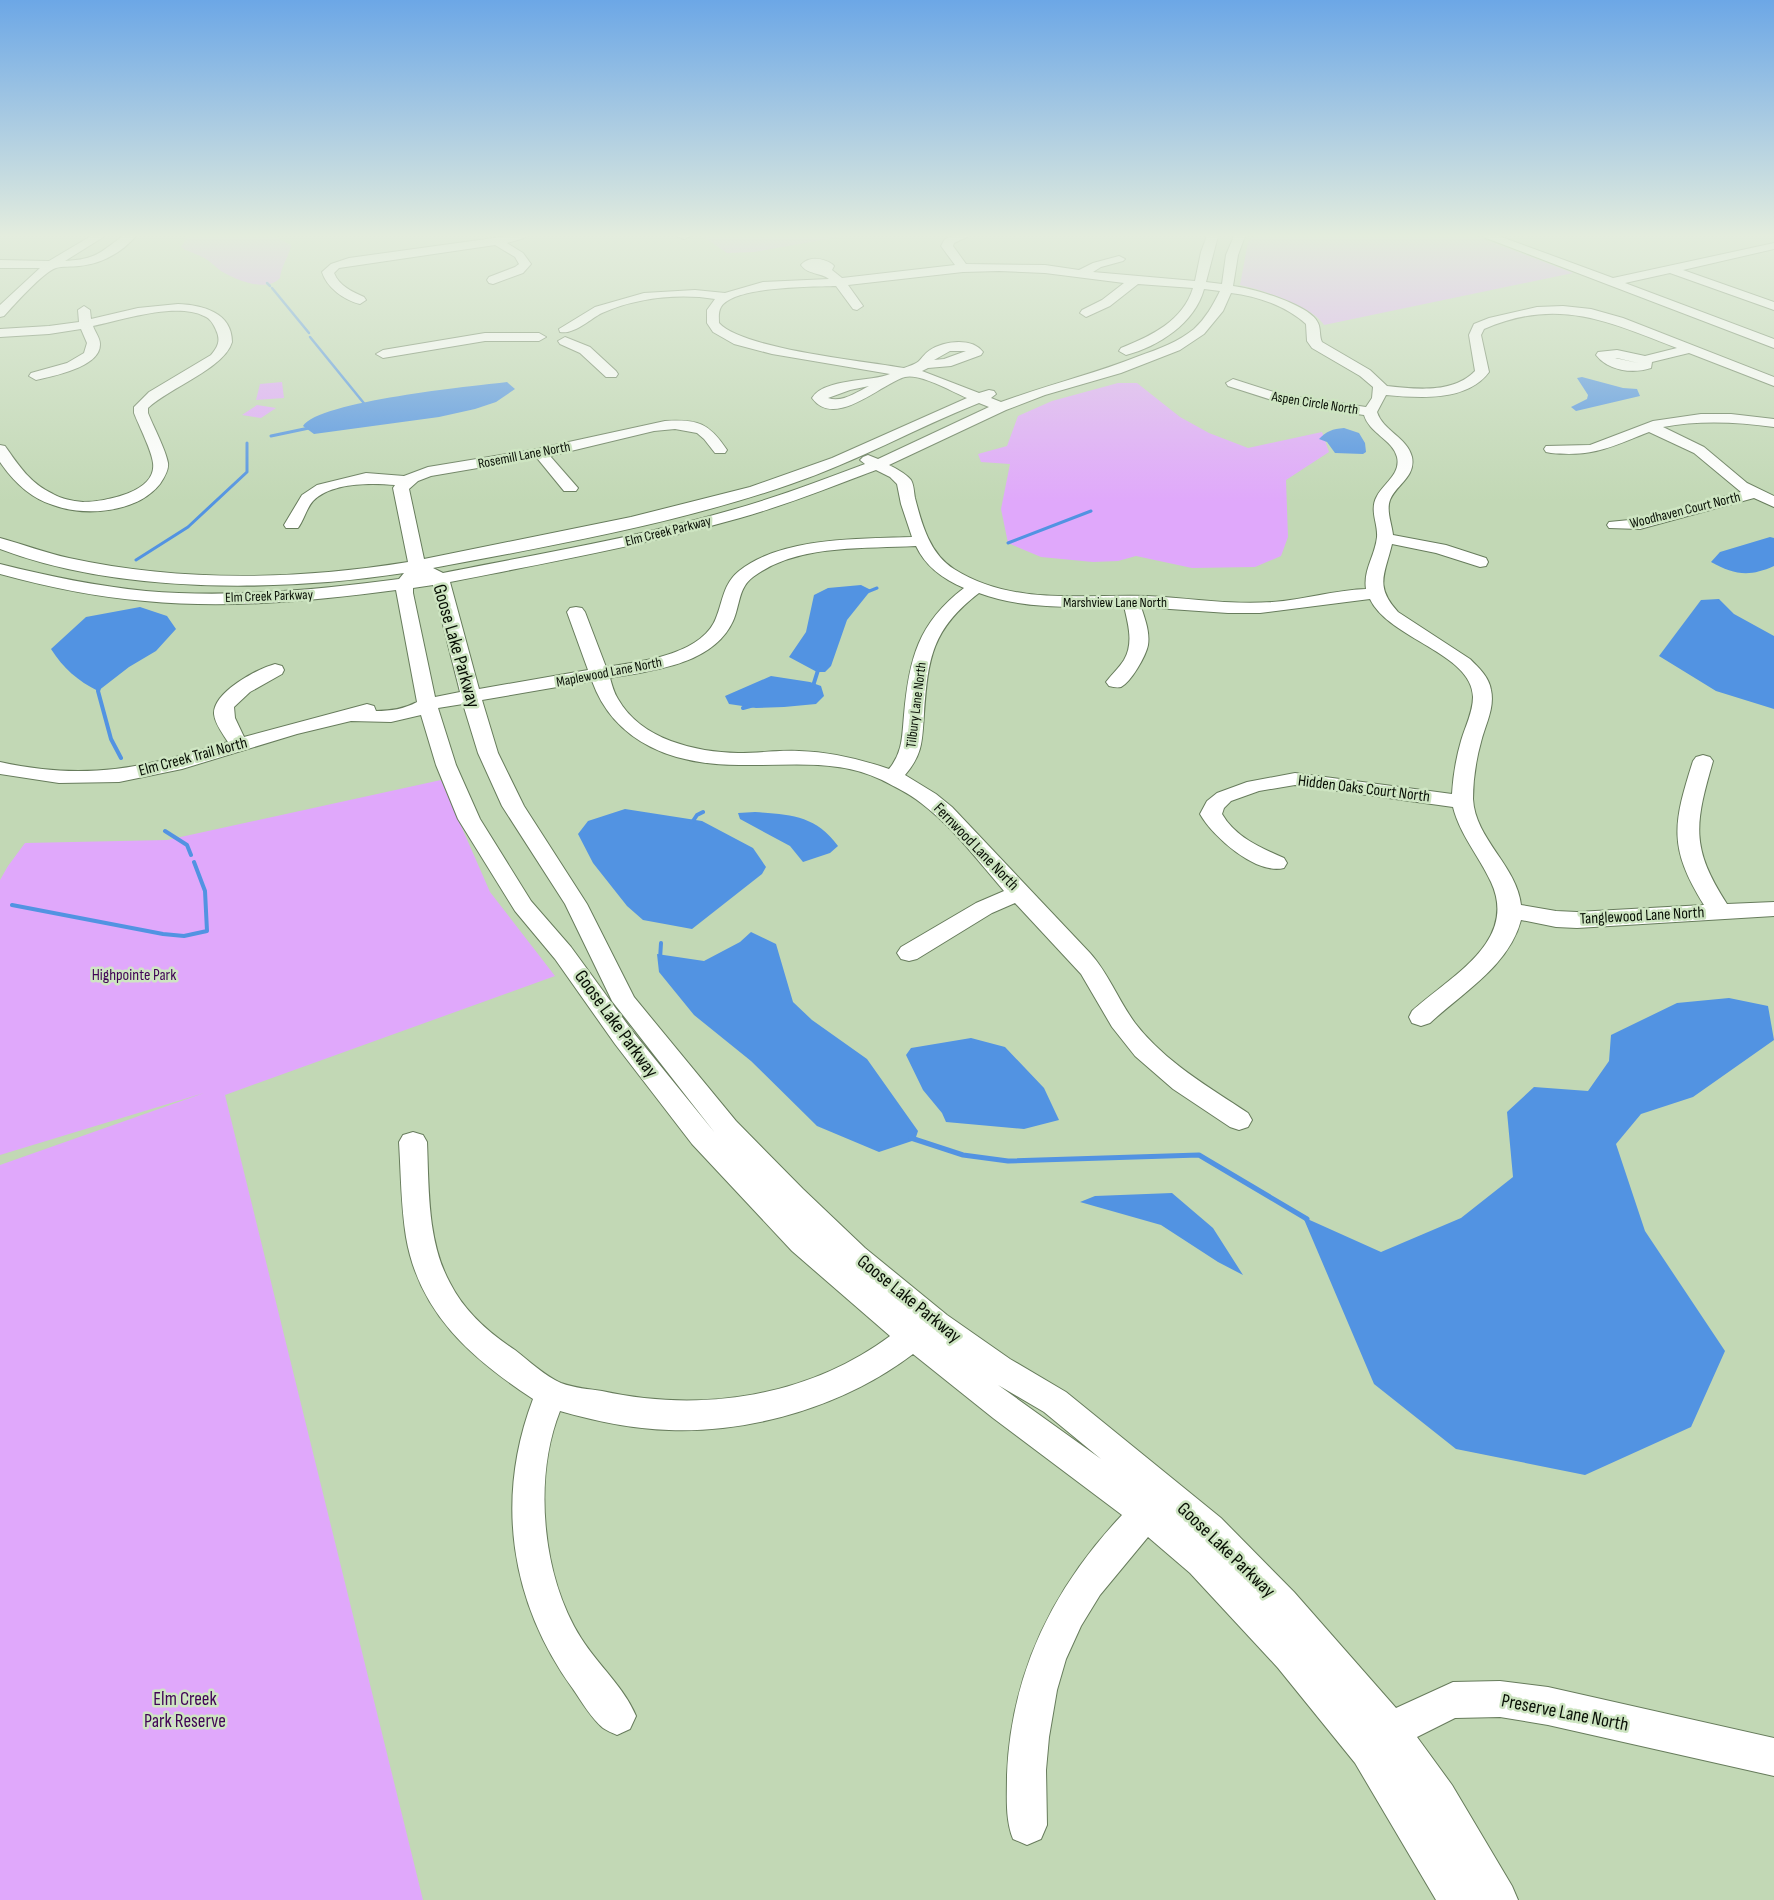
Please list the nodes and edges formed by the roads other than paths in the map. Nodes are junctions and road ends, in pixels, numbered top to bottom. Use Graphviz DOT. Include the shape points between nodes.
graph roads {
  1 [pos="86,324"];
  2 [pos="81,325"];
  3 [pos="218,325"];
  4 [pos="579,325"];
  5 [pos="715,325"];
  6 [pos="1175,325"];
  7 [pos="1206,325"];
  8 [pos="1312,325"];
  9 [pos="1484,325"];
  10 [pos="1631,325"];
  11 [pos="1724,325"];
  12 [pos="0,333"];
  13 [pos="565,335"];
  14 [pos="1774,344"];
  15 [pos="1690,349"];
  16 [pos="382,354"];
  17 [pos="1646,360"];
  18 [pos="926,364"];
  19 [pos="909,371"];
  20 [pos="611,374"];
  21 [pos="36,376"];
  22 [pos="887,381"];
  23 [pos="1024,382"];
  24 [pos="1774,382"];
  25 [pos="1233,383"];
  26 [pos="1007,388"];
  27 [pos="1381,390"];
  28 [pos="980,398"];
  29 [pos="1000,407"];
  30 [pos="1370,412"];
  31 [pos="1774,423"];
  32 [pos="1650,426"];
  33 [pos="1551,449"];
  34 [pos="0,450"];
  35 [pos="720,450"];
  36 [pos="541,454"];
  37 [pos="850,456"];
  38 [pos="871,467"];
  39 [pos="405,481"];
  40 [pos="570,488"];
  41 [pos="1755,494"];
  42 [pos="1774,502"];
  43 [pos="292,525"];
  44 [pos="1615,525"];
  45 [pos="1385,538"];
  46 [pos="922,541"];
  47 [pos="0,543"];
  48 [pos="1480,562"];
  49 [pos="417,565"];
  50 [pos="0,569"];
  51 [pos="440,579"];
  52 [pos="406,584"];
  53 [pos="976,587"];
  54 [pos="1376,594"];
  55 [pos="1131,601"];
  56 [pos="576,612"];
  57 [pos="275,670"];
  58 [pos="599,675"];
  59 [pos="1116,682"];
  60 [pos="471,697"];
  61 [pos="427,704"];
  62 [pos="240,746"];
  63 [pos="1703,761"];
  64 [pos="1,769"];
  65 [pos="892,778"];
  66 [pos="1462,802"];
  67 [pos="1276,863"];
  68 [pos="1019,893"];
  69 [pos="1774,909"];
  70 [pos="1511,911"];
  71 [pos="1720,912"];
  72 [pos="909,953"];
  73 [pos="1422,1017"];
  74 [pos="1239,1120"];
  75 [pos="413,1142"];
  76 [pos="912,1337"];
  77 [pos="552,1393"];
  78 [pos="1147,1514"];
  79 [pos="617,1716"];
  80 [pos="1379,1740"];
  81 [pos="1774,1757"];
  82 [pos="1027,1825"];
  83 [pos="1458,1900"];
  84 [pos="1498,1900"];
  1 -- 21 [label="street" via="94,342 92,352 81,362"];
  2 -- 12 [label="street"];
  3 -- 34 [label="street" via="224,333 226,345 216,358 154,395 141,407 161,464 156,480 148,489 126,500 97,506 70,505 37,490 19,477 6,463"];
  4 -- 13 [label="street"];
  5 -- 19 [label="street" via="739,341 772,350"];
  6 -- 23 [label="street" via="1160,336 1115,356"];
  7 -- 29 [label="street, Elm Creek Parkway" via="1169,350"];
  8 -- 27 [label="street" via="1317,345 1374,379"];
  9 -- 27 [label="street" via="1475,335 1482,372 1473,381 1428,393"];
  10 -- 15 [label="street"];
  11 -- 14 [label="street"];
  13 -- 16 [label="street" via="485,337"];
  13 -- 20 [label="street"];
  15 -- 17 [label="street"];
  15 -- 24 [label="street"];
  18 -- 19 [label="street"];
  19 -- 22 [label="street"];
  19 -- 28 [label="street"];
  25 -- 30 [label="street, Aspen Circle North" via="1281,399"];
  26 -- 28 [label="street, Elm Creek Parkway"];
  27 -- 30 [label="street"];
  28 -- 29 [label="street"];
  28 -- 37 [label="street, Elm Creek Parkway"];
  29 -- 38 [label="street, Elm Creek Parkway"];
  30 -- 45 [label="street" via="1374,424 1401,450 1405,461 1401,478 1384,495 1380,505"];
  31 -- 32 [label="street" via="1696,420"];
  32 -- 33 [label="street" via="1591,449"];
  32 -- 41 [label="street" via="1699,450 1730,478"];
  35 -- 36 [label="street, Rosemill Lane North" via="707,431 678,424"];
  36 -- 39 [label="street, Rosemill Lane North" via="435,470"];
  36 -- 40 [label="street"];
  37 -- 38 [label="street, Marshview Lane North"];
  37 -- 49 [label="street, Elm Creek Parkway" via="786,480 690,509"];
  38 -- 46 [label="street, Marshview Lane North" via="906,496"];
  38 -- 51 [label="street, Elm Creek Parkway" via="785,499 680,529"];
  39 -- 43 [label="street" via="366,478 317,490 301,504"];
  39 -- 49 [label="street" via="400,488"];
  41 -- 42 [label="street"];
  41 -- 44 [label="street, Woodhaven Court North" via="1640,524"];
  45 -- 48 [label="street" via="1440,548"];
  45 -- 54 [label="street" via="1373,576"];
  46 -- 53 [label="street, Marshview Lane North" via="942,568"];
  46 -- 58 [label="street, Maplewood Lane North" via="804,550 771,559 745,574 737,583 730,593 722,624 702,645 664,662"];
  47 -- 49 [label="street, Elm Creek Parkway" via="44,558 89,568 172,578 273,579"];
  49 -- 51 [label="street, Goose Lake Parkway"];
  49 -- 52 [label="street, Goose Lake Parkway"];
  50 -- 52 [label="street, Elm Creek Parkway" via="53,583 146,596 272,597"];
  51 -- 52 [label="street, Elm Creek Parkway"];
  51 -- 60 [label="street, Goose Lake Parkway"];
  52 -- 61 [label="street, Goose Lake Parkway" via="404,593"];
  53 -- 55 [label="street, Marshview Lane North" via="1024,600"];
  53 -- 65 [label="street, Tilbury Lane North" via="945,611 926,643 918,666 910,754"];
  54 -- 55 [label="street, Marshview Lane North" via="1332,596 1288,606 1260,608"];
  54 -- 66 [label="street" via="1394,617 1462,662 1474,673 1480,686 1484,698 1471,742"];
  55 -- 59 [label="street" via="1141,637 1138,652"];
  56 -- 58 [label="street, Fernwood Lane North"];
  57 -- 62 [label="street" via="242,688 226,703 223,712"];
  58 -- 60 [label="street, Maplewood Lane North"];
  58 -- 65 [label="street, Fernwood Lane North" via="615,711 631,728 671,748 718,758 800,757 827,760 855,765"];
  60 -- 61 [label="street, Maplewood Lane North"];
  60 -- 80 [label="street, Goose Lake Parkway" via="488,753 513,806 576,904 624,1001 726,1128 855,1256 929,1318 999,1369 1055,1402 1209,1529 1282,1604"];
  61 -- 62 [label="street, Elm Creek Trail North" via="416,711 371,718 353,716 290,730"];
  61 -- 76 [label="street, Goose Lake Parkway" via="446,765 473,825 523,906 563,953 624,1038 702,1137 743,1182 802,1243"];
  62 -- 64 [label="street, Elm Creek Trail North" via="157,770 86,778 52,777"];
  63 -- 71 [label="street" via="1690,807 1687,835 1701,881"];
  65 -- 68 [label="street, Fernwood Lane North" via="942,809"];
  66 -- 67 [label="street, Hidden Oaks Court North" via="1295,779 1254,786 1224,796 1214,805 1211,814 1226,834"];
  66 -- 70 [label="street" via="1474,837 1500,876"];
  68 -- 72 [label="street" via="984,908"];
  68 -- 74 [label="street, Fernwood Lane North" via="1090,968 1131,1036 1148,1055"];
  69 -- 71 [label="street, Tanglewood Lane North"];
  70 -- 71 [label="street, Tanglewood Lane North" via="1578,920"];
  70 -- 73 [label="street" via="1506,931 1490,954"];
  75 -- 77 [label="street" via="417,1215 424,1253 438,1290 460,1323 486,1347"];
  76 -- 77 [label="street" via="882,1359 840,1381 788,1401 734,1412 677,1416 630,1411"];
  76 -- 78 [label="street, Goose Lake Parkway"];
  77 -- 79 [label="street" via="536,1432 530,1480 530,1529 538,1578 555,1627 582,1673"];
  78 -- 80 [label="street, Goose Lake Parkway" via="1202,1561 1291,1655"];
  78 -- 82 [label="street" via="1088,1582 1060,1630 1039,1689 1028,1754"];
  80 -- 81 [label="street, Preserve Lane North" via="1453,1700 1500,1699 1548,1706"];
  80 -- 83 [label="street, Goose Lake Parkway"];
  80 -- 84 [label="street, Goose Lake Parkway" via="1438,1800"];
}
